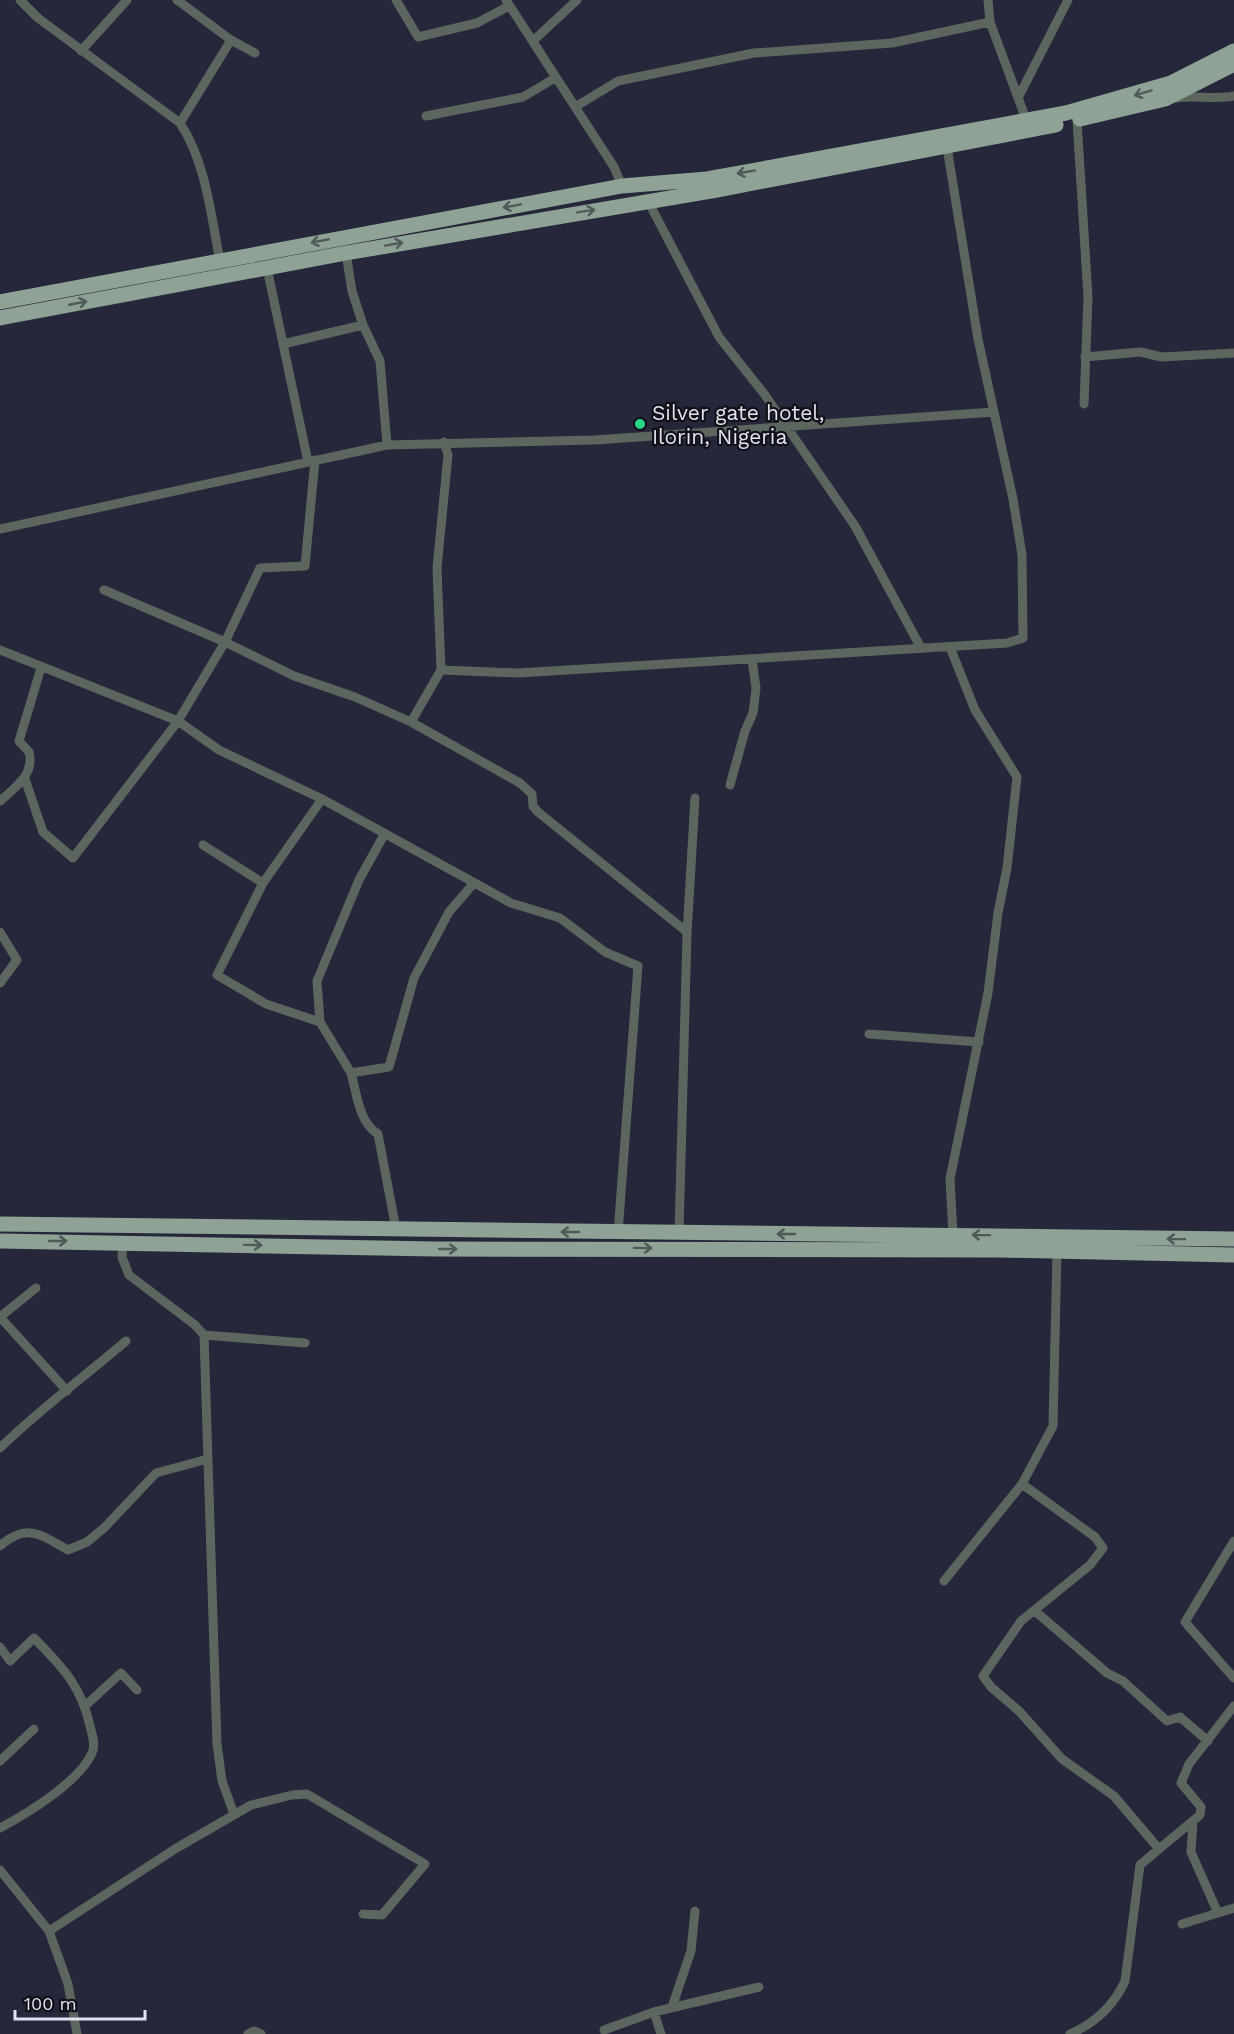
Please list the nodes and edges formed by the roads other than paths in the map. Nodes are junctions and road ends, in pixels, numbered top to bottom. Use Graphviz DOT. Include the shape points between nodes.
graph roads {
  1 [pos="20,0"];
  2 [pos="127,0"];
  3 [pos="177,0"];
  4 [pos="396,0"];
  5 [pos="577,0"];
  6 [pos="988,0"];
  7 [pos="1068,0"];
  8 [pos="508,3"];
  9 [pos="990,22"];
  10 [pos="231,40"];
  11 [pos="533,41"];
  12 [pos="81,51"];
  13 [pos="1234,51"];
  14 [pos="255,53"];
  15 [pos="1234,64"];
  16 [pos="555,78"];
  17 [pos="1234,96"];
  18 [pos="1018,98"];
  19 [pos="1165,99"];
  20 [pos="575,107"];
  21 [pos="426,117"];
  22 [pos="1077,120"];
  23 [pos="1027,122"];
  24 [pos="180,123"];
  25 [pos="947,147"];
  26 [pos="622,186"];
  27 [pos="648,201"];
  28 [pos="536,202"];
  29 [pos="541,218"];
  30 [pos="346,253"];
  31 [pos="220,261"];
  32 [pos="267,268"];
  33 [pos="198,273"];
  34 [pos="48,293"];
  35 [pos="0,302"];
  36 [pos="51,308"];
  37 [pos="0,318"];
  38 [pos="363,325"];
  39 [pos="283,344"];
  40 [pos="1234,353"];
  41 [pos="1085,357"];
  42 [pos="1084,404"];
  43 [pos="994,412"];
  44 [pos="786,428"];
  45 [pos="469,441"];
  46 [pos="444,442"];
  47 [pos="387,445"];
  48 [pos="448,454"];
  49 [pos="311,461"];
  50 [pos="0,529"];
  51 [pos="105,590"];
  52 [pos="225,642"];
  53 [pos="950,647"];
  54 [pos="921,648"];
  55 [pos="0,650"];
  56 [pos="752,660"];
  57 [pos="41,668"];
  58 [pos="441,670"];
  59 [pos="178,721"];
  60 [pos="411,722"];
  61 [pos="25,779"];
  62 [pos="730,785"];
  63 [pos="695,798"];
  64 [pos="322,799"];
  65 [pos="0,801"];
  66 [pos="386,833"];
  67 [pos="203,845"];
  68 [pos="263,883"];
  69 [pos="474,883"];
  70 [pos="0,932"];
  71 [pos="687,932"];
  72 [pos="0,983"];
  73 [pos="320,1022"];
  74 [pos="869,1034"];
  75 [pos="979,1042"];
  76 [pos="351,1073"];
  77 [pos="0,1224"];
  78 [pos="396,1229"];
  79 [pos="618,1233"];
  80 [pos="680,1233"];
  81 [pos="953,1234"];
  82 [pos="1234,1239"];
  83 [pos="0,1241"];
  84 [pos="123,1242"];
  85 [pos="1057,1251"];
  86 [pos="1234,1255"];
  87 [pos="36,1288"];
  88 [pos="0,1317"];
  89 [pos="204,1335"];
  90 [pos="126,1341"];
  91 [pos="305,1343"];
  92 [pos="67,1391"];
  93 [pos="0,1448"];
  94 [pos="208,1459"];
  95 [pos="1022,1484"];
  96 [pos="1234,1541"];
  97 [pos="0,1546"];
  98 [pos="944,1581"];
  99 [pos="1035,1611"];
  100 [pos="0,1647"];
  101 [pos="1234,1678"];
  102 [pos="137,1690"];
  103 [pos="86,1705"];
  104 [pos="1234,1706"];
  105 [pos="34,1729"];
  106 [pos="1208,1741"];
  107 [pos="0,1761"];
  108 [pos="234,1814"];
  109 [pos="1193,1821"];
  110 [pos="0,1828"];
  111 [pos="1159,1848"];
  112 [pos="0,1870"];
  113 [pos="1234,1908"];
  114 [pos="695,1911"];
  115 [pos="1216,1911"];
  116 [pos="363,1914"];
  117 [pos="1182,1924"];
  118 [pos="49,1931"];
  119 [pos="759,1987"];
  120 [pos="672,2007"];
  121 [pos="654,2012"];
  122 [pos="604,2030"];
  123 [pos="78,2034"];
  124 [pos="248,2034"];
  125 [pos="261,2034"];
  126 [pos="662,2034"];
  127 [pos="1070,2034"];
  1 -- 12 [label="street"];
  2 -- 12 [label="street"];
  3 -- 10 [label="street"];
  4 -- 8 [label="street" via="418,37 477,23"];
  5 -- 11 [label="street"];
  6 -- 9 [label="street"];
  7 -- 18 [label="street"];
  8 -- 11 [label="street"];
  9 -- 18 [label="street"];
  9 -- 20 [label="street" via="892,43 743,55 618,81"];
  10 -- 14 [label="street"];
  10 -- 24 [label="street"];
  11 -- 16 [label="street"];
  12 -- 24 [label="street"];
  13 -- 23 [label="main road, one-way" via="1171,83"];
  15 -- 19 [label="main road"];
  16 -- 20 [label="street"];
  16 -- 21 [label="street" via="523,98"];
  17 -- 19 [label="street"];
  18 -- 23 [label="street"];
  19 -- 22 [label="main road"];
  20 -- 26 [label="street"];
  22 -- 25 [label="main road"];
  22 -- 41 [label="street" via="1088,297"];
  23 -- 26 [label="main road, one-way" via="707,179"];
  24 -- 31 [label="street" via="189,136 205,187"];
  25 -- 27 [label="main road"];
  25 -- 43 [label="street" via="978,339"];
  26 -- 28 [label="main road"];
  29 -- 27 [label="main road, one-way"];
  27 -- 44 [label="street" via="718,337"];
  28 -- 29 [label="main road"];
  28 -- 31 [label="main road, one-way"];
  30 -- 29 [label="main road, one-way"];
  30 -- 32 [label="main road"];
  30 -- 38 [label="street"];
  31 -- 33 [label="main road"];
  32 -- 33 [label="main road"];
  32 -- 39 [label="street"];
  33 -- 34 [label="main road"];
  36 -- 33 [label="main road, one-way"];
  34 -- 35 [label="main road"];
  34 -- 36 [label="main road"];
  36 -- 37 [label="main road"];
  38 -- 39 [label="street"];
  38 -- 47 [label="street" via="380,362"];
  39 -- 49 [label="street"];
  40 -- 41 [label="street" via="1162,357 1140,352"];
  41 -- 42 [label="street"];
  43 -- 44 [label="street"];
  43 -- 53 [label="street" via="1022,555 1025,632 1017,642"];
  44 -- 45 [label="street" via="595,440"];
  44 -- 54 [label="street" via="855,526"];
  45 -- 46 [label="street"];
  45 -- 48 [label="street"];
  46 -- 47 [label="street"];
  46 -- 48 [label="street"];
  47 -- 49 [label="street"];
  48 -- 58 [label="street" via="437,568"];
  49 -- 50 [label="street"];
  49 -- 52 [label="street" via="306,566 260,568"];
  51 -- 52 [label="street"];
  52 -- 59 [label="street"];
  52 -- 60 [label="street" via="294,676"];
  53 -- 54 [label="street"];
  53 -- 75 [label="street" via="975,710 1017,777 1007,868"];
  54 -- 56 [label="street"];
  55 -- 57 [label="street"];
  56 -- 58 [label="street" via="518,673"];
  56 -- 62 [label="street" via="756,688 753,713"];
  57 -- 59 [label="street"];
  57 -- 61 [label="street" via="18,741 30,758"];
  58 -- 60 [label="street"];
  59 -- 61 [label="street" via="74,858 44,832"];
  59 -- 64 [label="street" via="219,750"];
  60 -- 71 [label="street" via="520,783 532,794 538,812"];
  61 -- 65 [label="street"];
  63 -- 71 [label="street"];
  64 -- 66 [label="street"];
  64 -- 68 [label="street"];
  66 -- 69 [label="street"];
  66 -- 73 [label="street" via="359,880 317,981"];
  67 -- 68 [label="street"];
  68 -- 73 [label="street" via="217,975 266,1004"];
  69 -- 76 [label="street" via="449,912 414,978 389,1067"];
  69 -- 79 [label="street" via="511,903 560,918 605,952 638,966"];
  70 -- 72 [label="street" via="17,960"];
  71 -- 80 [label="street"];
  73 -- 76 [label="street"];
  74 -- 75 [label="street"];
  75 -- 81 [label="street" via="950,1179"];
  76 -- 78 [label="street" via="364,1119 368,1128 378,1134"];
  77 -- 78 [label="main road"];
  79 -- 78 [label="main road, one-way"];
  79 -- 80 [label="main road"];
  81 -- 80 [label="main road, one-way"];
  82 -- 81 [label="main road, one-way"];
  83 -- 84 [label="main road, one-way"];
  84 -- 85 [label="main road, one-way" via="435,1249"];
  84 -- 89 [label="street" via="129,1275"];
  85 -- 86 [label="main road"];
  85 -- 95 [label="street" via="1053,1426"];
  87 -- 88 [label="street"];
  88 -- 92 [label="street"];
  89 -- 91 [label="street"];
  89 -- 94 [label="street"];
  90 -- 92 [label="street"];
  92 -- 93 [label="street" via="40,1409"];
  94 -- 97 [label="street" via="156,1473 104,1528 87,1542 68,1550 36,1532 13,1534"];
  94 -- 108 [label="street" via="217,1744 222,1781"];
  95 -- 98 [label="street"];
  95 -- 99 [label="street" via="1087,1530 1103,1548 1090,1565"];
  96 -- 101 [label="street" via="1185,1622"];
  99 -- 106 [label="street" via="1167,1721 1180,1717"];
  99 -- 111 [label="street" via="1021,1621 983,1676 1062,1759 1114,1796"];
  100 -- 103 [label="street" via="10,1661 34,1638 70,1677"];
  102 -- 103 [label="street" via="121,1673"];
  103 -- 110 [label="street" via="93,1741 93,1751 86,1762 52,1795"];
  104 -- 106 [label="street"];
  105 -- 107 [label="street"];
  106 -- 109 [label="street" via="1189,1764 1181,1783 1201,1807 1200,1815"];
  108 -- 116 [label="street" via="269,1799 307,1794 425,1864 382,1915"];
  108 -- 118 [label="street"];
  109 -- 111 [label="street"];
  109 -- 115 [label="street" via="1191,1852"];
  111 -- 127 [label="street" via="1140,1865 1127,1969 1118,1998 1086,2027"];
  112 -- 118 [label="street"];
  113 -- 115 [label="street"];
  114 -- 120 [label="street" via="691,1951"];
  115 -- 117 [label="street"];
  118 -- 123 [label="street" via="68,1984"];
  119 -- 120 [label="street"];
  120 -- 121 [label="street"];
  121 -- 122 [label="street"];
  121 -- 126 [label="street"];
  124 -- 125 [label="street"];
}
